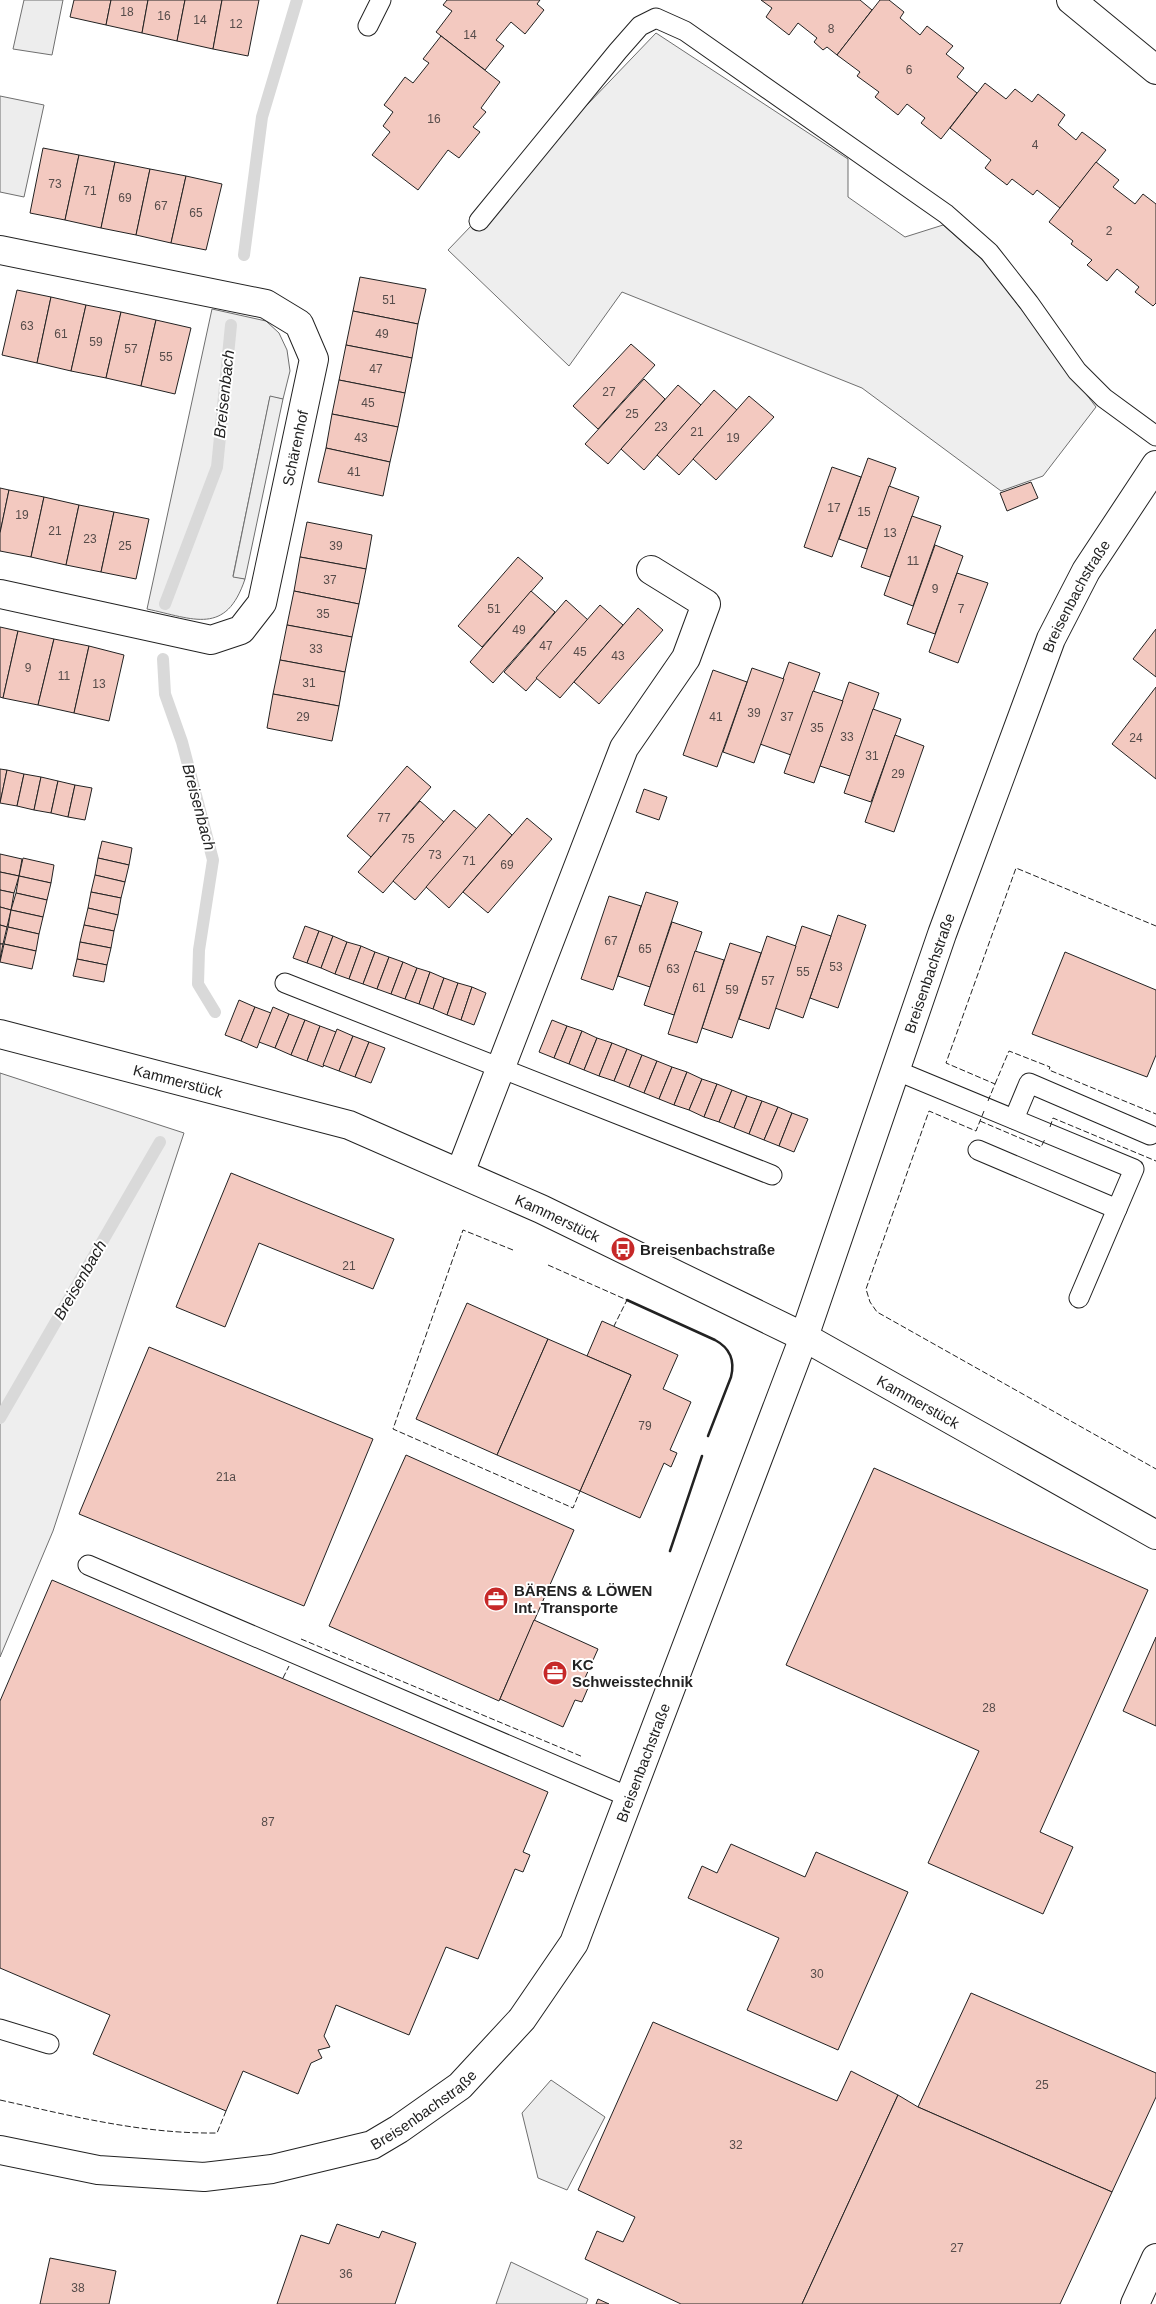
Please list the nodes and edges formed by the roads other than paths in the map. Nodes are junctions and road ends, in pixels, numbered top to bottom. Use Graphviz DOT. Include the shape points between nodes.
graph roads {
  1 [pos="382,0"];
  2 [pos="1070,0"];
  3 [pos="368,26"];
  4 [pos="1156,70"];
  5 [pos="479,221"];
  6 [pos="0,250"];
  7 [pos="1156,436"];
  8 [pos="1156,465"];
  9 [pos="651,570"];
  10 [pos="0,594"];
  11 [pos="285,983"];
  12 [pos="0,1034"];
  13 [pos="501,1067"];
  14 [pos="895,1070"];
  15 [pos="1014,1118"];
  16 [pos="1150,1135"];
  17 [pos="978,1150"];
  18 [pos="460,1173"];
  19 [pos="772,1175"];
  20 [pos="1117,1208"];
  21 [pos="1079,1298"];
  22 [pos="804,1337"];
  23 [pos="1156,1535"];
  24 [pos="88,1565"];
  25 [pos="629,1797"];
  26 [pos="0,2029"];
  27 [pos="49,2044"];
  28 [pos="0,2150"];
  29 [pos="1156,2258"];
  30 [pos="1135,2304"];
  1 -- 3 [label="lane"];
  2 -- 4 [label="street"];
  5 -- 7 [label="lane" via="618,50 640,26 656,18 685,30 946,214 989,252 1077,372 1104,398"];
  6 -- 10 [label="street, Schärenhof" via="266,304 299,324 314,359 262,603 241,630 211,640"];
  8 -- 14 [label="street, Breisenbachstraße" via="1086,571 1052,639"];
  9 -- 13 [label="street" via="706,604 686,658 624,748"];
  11 -- 13 [label="lane"];
  12 -- 18 [label="street, Kammerstück" via="348,1125"];
  13 -- 18 [label="street"];
  13 -- 19 [label="lane"];
  14 -- 15 [label="lane"];
  14 -- 22 [label="street, Breisenbachstraße"];
  15 -- 16 [label="lane" via="1029,1083"];
  15 -- 20 [label="lane" via="1134,1169"];
  17 -- 20 [label="lane"];
  18 -- 22 [label="street, Kammerstück"];
  20 -- 21 [label="lane"];
  22 -- 23 [label="street, Kammerstück"];
  22 -- 25 [label="street, Breisenbachstraße"];
  24 -- 25 [label="lane"];
  25 -- 28 [label="street, Breisenbachstraße" via="574,1943 528,2012 460,2086 372,2145 272,2169 204,2177 98,2170"];
  26 -- 27 [label="lane"];
  29 -- 30 [label="street"];
}
